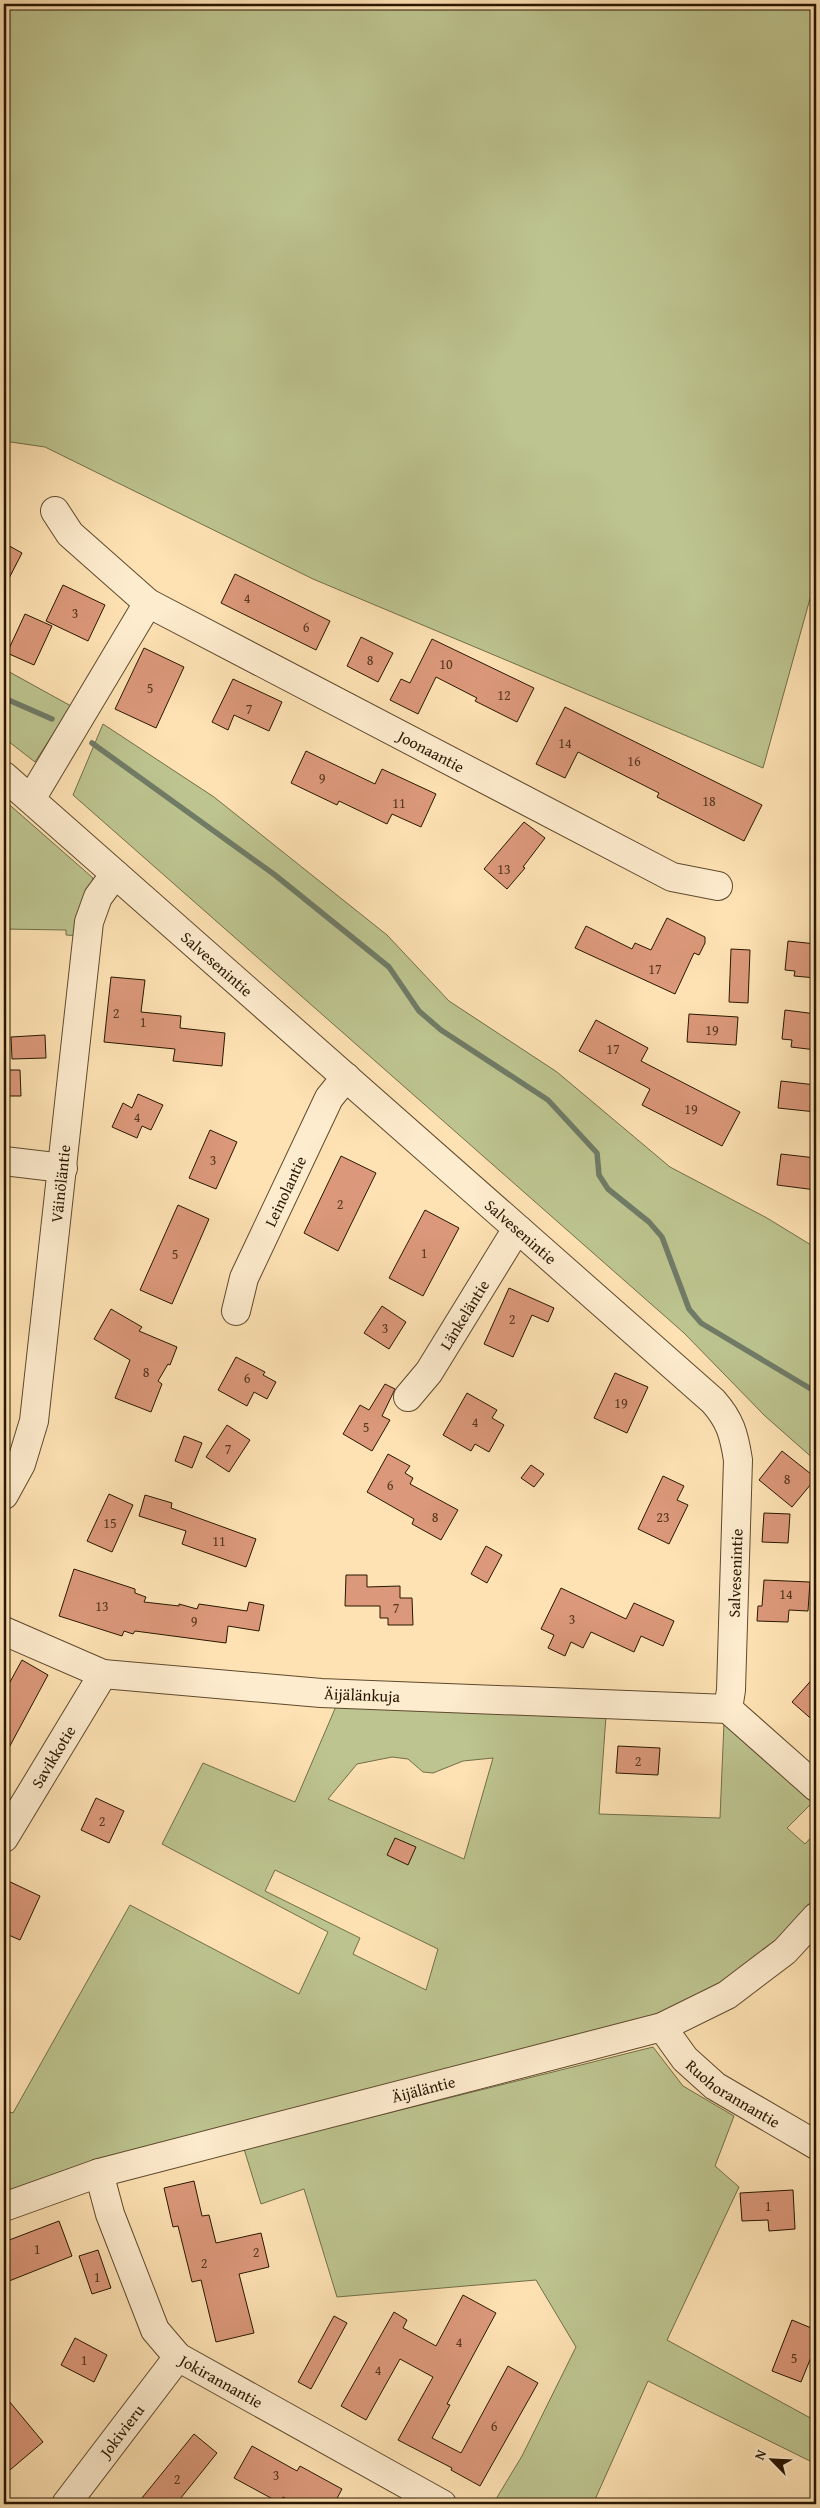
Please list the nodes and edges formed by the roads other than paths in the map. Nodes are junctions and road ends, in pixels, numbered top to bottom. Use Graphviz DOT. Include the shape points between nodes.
graph roads {
  1 [pos="55,511"];
  2 [pos="148,603"];
  3 [pos="4,776"];
  4 [pos="31,799"];
  5 [pos="115,874"];
  6 [pos="718,886"];
  7 [pos="346,1077"];
  8 [pos="4,1161"];
  9 [pos="63,1168"];
  10 [pos="519,1230"];
  11 [pos="236,1311"];
  12 [pos="408,1397"];
  13 [pos="4,1495"];
  14 [pos="4,1631"];
  15 [pos="103,1674"];
  16 [pos="728,1710"];
  17 [pos="816,1787"];
  18 [pos="4,1838"];
  19 [pos="816,1917"];
  20 [pos="662,2027"];
  21 [pos="816,2145"];
  22 [pos="99,2173"];
  23 [pos="4,2208"];
  24 [pos="178,2357"];
  25 [pos="66,2504"];
  26 [pos="442,2504"];
  1 -- 2 [label="street, Joonaantie" via="70,534"];
  2 -- 4 [label="street"];
  2 -- 6 [label="street, Joonaantie" via="672,877"];
  3 -- 4 [label="street, Salvesenintie"];
  4 -- 5 [label="street, Salvesenintie"];
  5 -- 7 [label="street, Salvesenintie"];
  5 -- 9 [label="street, Väinöläntie" via="98,896 89,922"];
  7 -- 10 [label="street, Salvesenintie"];
  7 -- 11 [label="street, Leinolantie" via="329,1098 244,1278"];
  8 -- 9 [label="street"];
  9 -- 13 [label="street, Väinöläntie" via="34,1421 21,1464"];
  10 -- 12 [label="street, Länkeläntie" via="430,1372"];
  10 -- 16 [label="street, Salvesenintie" via="727,1416 738,1460"];
  14 -- 15 [label="street, Äijälänkuja"];
  15 -- 16 [label="street, Äijälänkuja" via="320,1693"];
  15 -- 18 [label="street, Savikkotie"];
  16 -- 17 [label="street"];
  19 -- 20 [label="street, Äijäläntie" via="785,1951 727,1994"];
  20 -- 21 [label="street, Ruohorannantie" via="685,2059 715,2086"];
  20 -- 22 [label="street, Äijäläntie"];
  22 -- 23 [label="street, Äijäläntie"];
  22 -- 24 [label="street, Jokirannantie" via="110,2214 156,2330"];
  24 -- 25 [label="street, Jokivieru"];
  24 -- 26 [label="street, Jokirannantie"];
}
